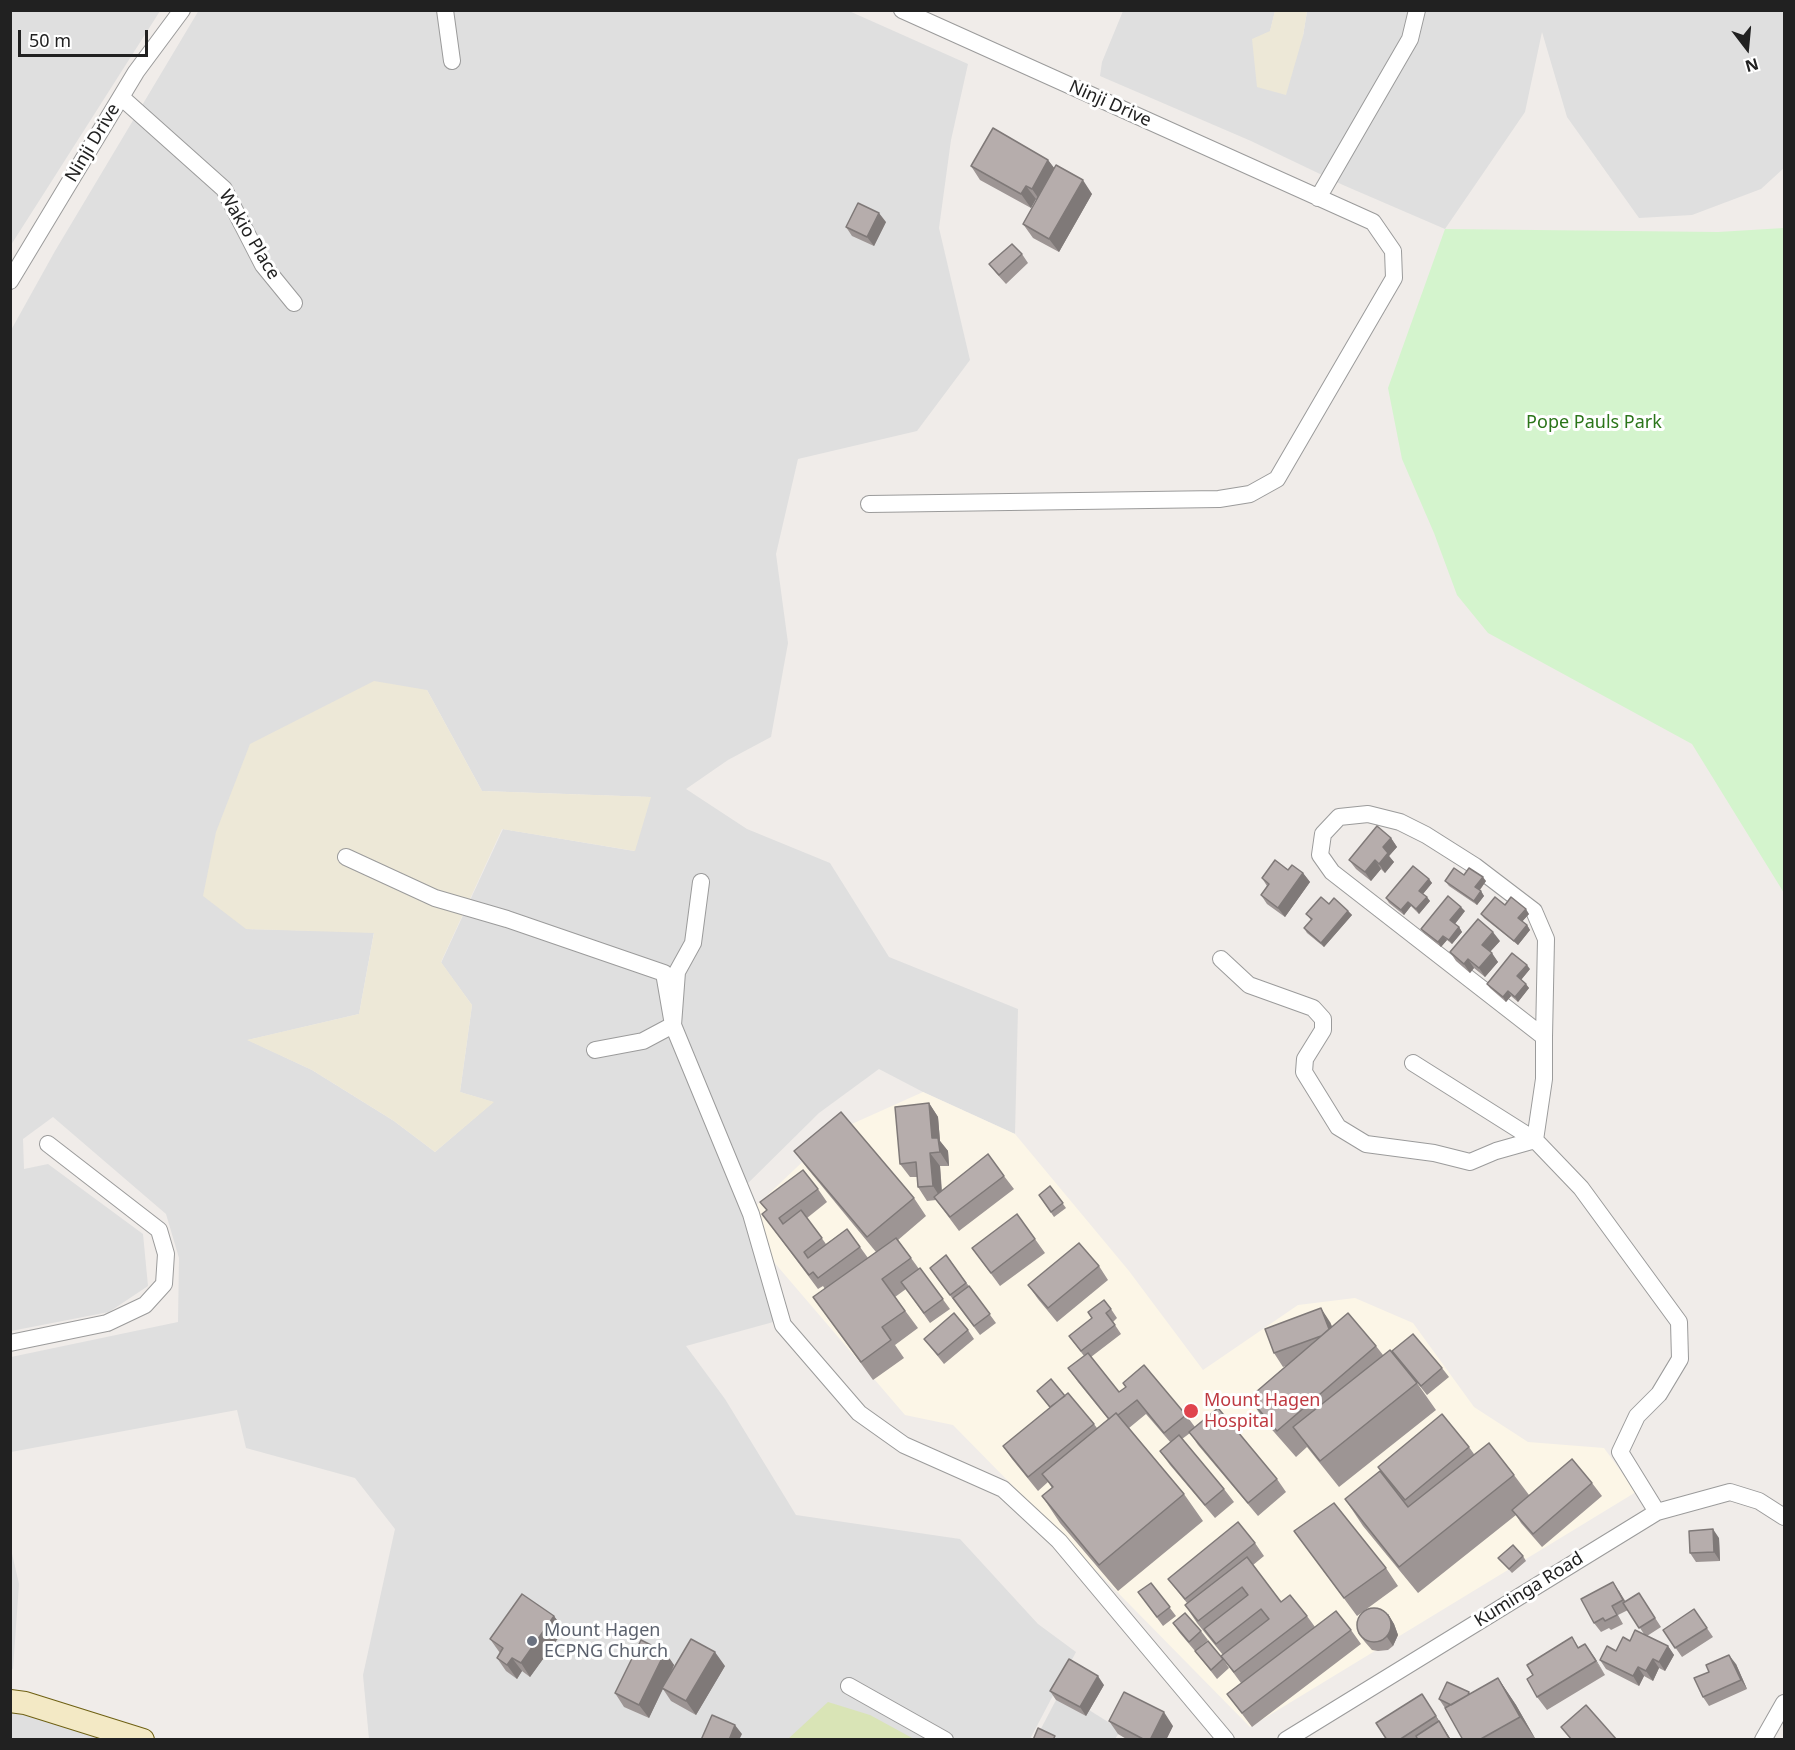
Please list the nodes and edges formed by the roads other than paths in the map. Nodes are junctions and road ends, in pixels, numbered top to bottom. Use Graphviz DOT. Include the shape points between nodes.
graph roads {
  1 [pos="182,10"];
  2 [pos="445,10"];
  3 [pos="902,10"];
  4 [pos="1417,10"];
  5 [pos="452,61"];
  6 [pos="121,97"];
  7 [pos="1318,198"];
  8 [pos="10,281"];
  9 [pos="294,303"];
  10 [pos="868,504"];
  11 [pos="346,857"];
  12 [pos="701,882"];
  13 [pos="1221,959"];
  14 [pos="674,1025"];
  15 [pos="1544,1037"];
  16 [pos="595,1050"];
  17 [pos="1413,1063"];
  18 [pos="1535,1140"];
  19 [pos="48,1144"];
  20 [pos="10,1343"];
  21 [pos="1657,1512"];
  22 [pos="1785,1517"];
  23 [pos="849,1686"];
  24 [pos="10,1701"];
  25 [pos="1785,1703"];
  26 [pos="143,1740"];
  27 [pos="945,1740"];
  28 [pos="1226,1740"];
  29 [pos="1286,1740"];
  30 [pos="1763,1740"];
  1 -- 6 [label="street, Ninji Drive"];
  2 -- 5 [label="street"];
  3 -- 7 [label="street, Ninji Drive"];
  4 -- 7 [label="street" via="1410,39"];
  6 -- 8 [label="street, Ninji Drive"];
  6 -- 9 [label="street, Wakio Place" via="224,189 263,265"];
  7 -- 10 [label="street, Ninji Drive" via="1373,222 1394,251 1394,278 1277,479 1250,494 1219,500"];
  11 -- 14 [label="street" via="435,898 664,972"];
  12 -- 14 [label="street" via="693,943 677,972"];
  13 -- 18 [label="street" via="1249,985 1313,1008 1323,1019 1323,1030 1305,1059 1304,1072 1338,1127 1366,1144 1470,1162"];
  14 -- 16 [label="street" via="643,1041"];
  14 -- 28 [label="street" via="751,1214 783,1325 859,1413 904,1445 1003,1489 1059,1541"];
  15 -- 15 [label="street" via="1332,872 1320,855 1323,834 1340,817 1368,813 1400,822 1475,866 1534,911 1546,939"];
  15 -- 18 [label="street" via="1544,1079"];
  17 -- 18 [label="street"];
  18 -- 21 [label="street" via="1581,1188 1678,1322 1680,1359 1659,1394 1637,1416 1620,1452"];
  19 -- 20 [label="street" via="159,1230 166,1254 164,1284 145,1305 107,1323"];
  21 -- 22 [label="street, Kuminga Road" via="1730,1492 1759,1501"];
  21 -- 29 [label="street, Kuminga Road"];
  23 -- 27 [label="street"];
  24 -- 26 [label="street"];
  25 -- 30 [label="street"];
}
